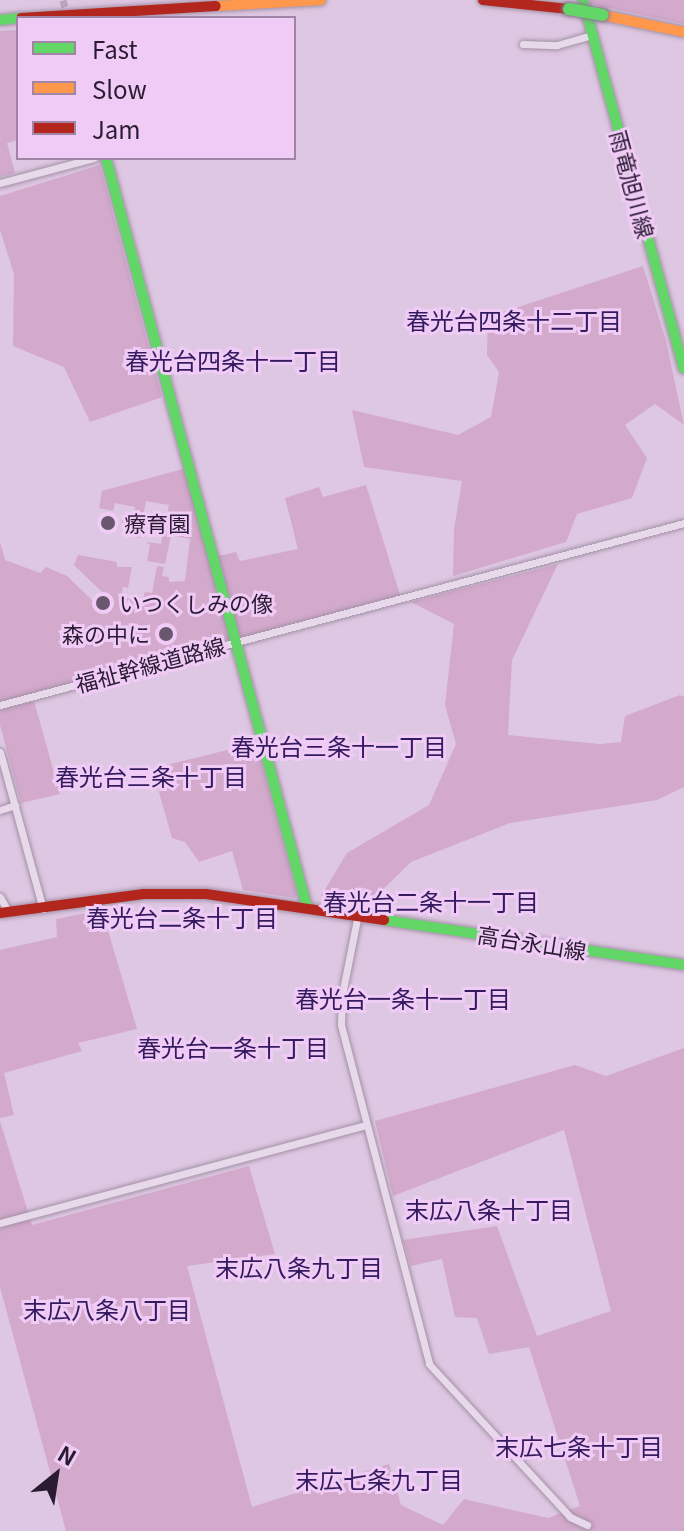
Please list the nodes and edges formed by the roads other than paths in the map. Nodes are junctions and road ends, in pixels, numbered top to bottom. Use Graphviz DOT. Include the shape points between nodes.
graph roads {
  1 [pos="321,0"];
  2 [pos="483,0"];
  3 [pos="583,0"];
  4 [pos="53,16"];
  5 [pos="684,32"];
  6 [pos="593,35"];
  7 [pos="523,44"];
  8 [pos="86,160"];
  9 [pos="107,160"];
  10 [pos="0,183"];
  11 [pos="684,368"];
  12 [pos="684,523"];
  13 [pos="235,641"];
  14 [pos="0,705"];
  15 [pos="0,752"];
  16 [pos="15,805"];
  17 [pos="0,810"];
  18 [pos="0,897"];
  19 [pos="307,907"];
  20 [pos="43,909"];
  21 [pos="4,913"];
  22 [pos="358,914"];
  23 [pos="684,965"];
  24 [pos="366,1125"];
  25 [pos="0,1223"];
  26 [pos="587,1525"];
  1 -- 4 [label="main road"];
  2 -- 5 [label="main road, bridge" via="569,9"];
  3 -- 6 [label="main road, 雨竜旭川線"];
  6 -- 7 [label="street" via="557,45"];
  6 -- 11 [label="main road, 雨竜旭川線"];
  8 -- 10 [label="street"];
  9 -- 13 [label="main road, 福祉幹線道路線"];
  12 -- 13 [label="street"];
  13 -- 14 [label="street, 福祉幹線道路線"];
  13 -- 19 [label="main road"];
  15 -- 16 [label="street"];
  16 -- 17 [label="street"];
  16 -- 20 [label="street"];
  18 -- 21 [label="street"];
  19 -- 20 [label="main road, 高台永山線" via="175,892"];
  19 -- 22 [label="main road, 高台永山線"];
  20 -- 21 [label="main road, 高台永山線"];
  22 -- 23 [label="main road, 高台永山線"];
  22 -- 24 [label="street" via="341,1025"];
  24 -- 25 [label="street"];
  24 -- 26 [label="street" via="433,1372 570,1517"];
}
